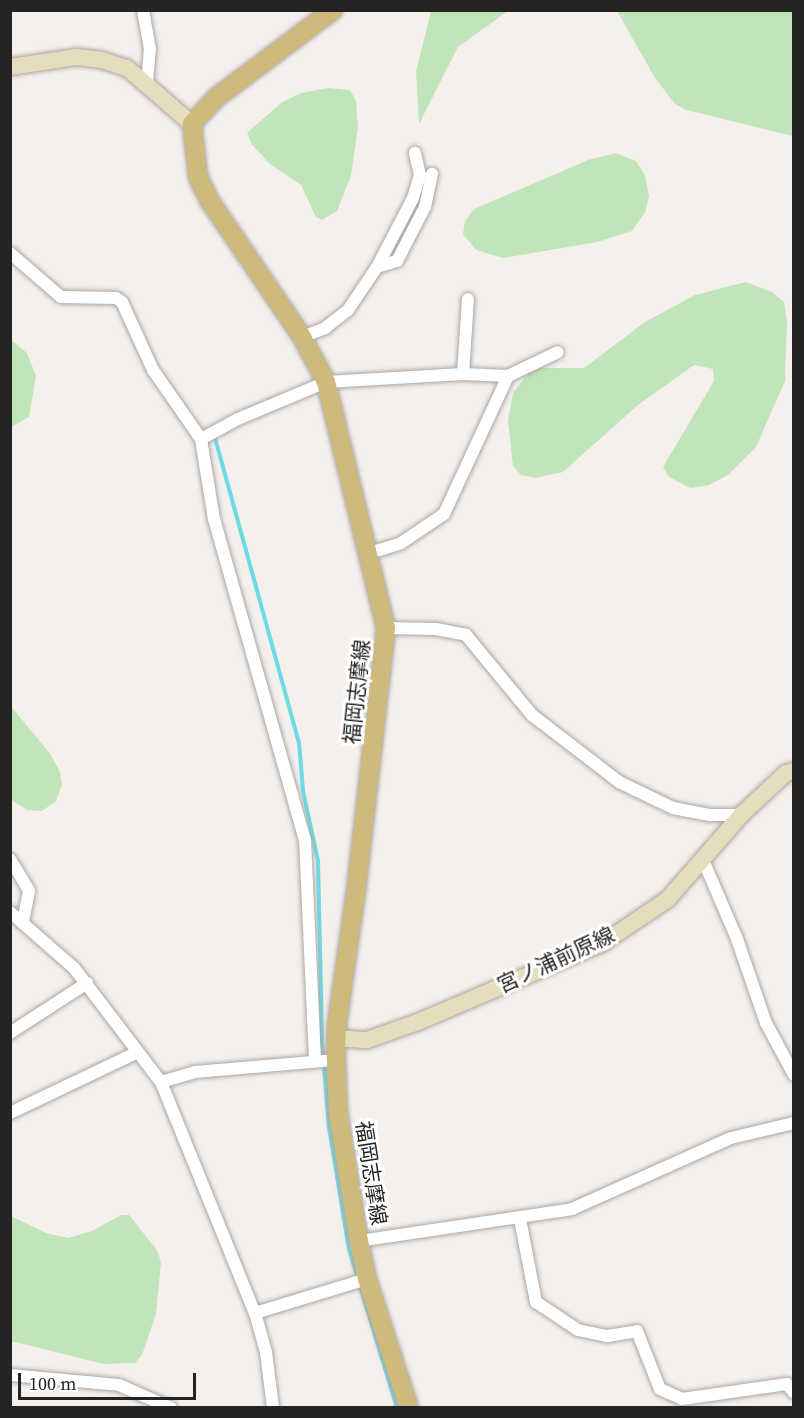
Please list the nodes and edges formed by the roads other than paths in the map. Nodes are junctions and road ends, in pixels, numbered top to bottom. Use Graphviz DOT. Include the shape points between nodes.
graph roads {
  1 [pos="143,10"];
  2 [pos="333,10"];
  3 [pos="10,67"];
  4 [pos="147,84"];
  5 [pos="192,124"];
  6 [pos="415,153"];
  7 [pos="432,174"];
  8 [pos="10,253"];
  9 [pos="377,267"];
  10 [pos="468,299"];
  11 [pos="302,337"];
  12 [pos="558,352"];
  13 [pos="463,374"];
  14 [pos="508,376"];
  15 [pos="326,382"];
  16 [pos="201,439"];
  17 [pos="366,554"];
  18 [pos="386,628"];
  19 [pos="794,771"];
  20 [pos="741,815"];
  21 [pos="10,859"];
  22 [pos="703,860"];
  23 [pos="10,912"];
  24 [pos="23,921"];
  25 [pos="87,983"];
  26 [pos="10,1033"];
  27 [pos="336,1038"];
  28 [pos="136,1053"];
  29 [pos="315,1060"];
  30 [pos="336,1060"];
  31 [pos="794,1075"];
  32 [pos="160,1082"];
  33 [pos="10,1113"];
  34 [pos="794,1123"];
  35 [pos="520,1218"];
  36 [pos="359,1241"];
  37 [pos="359,1281"];
  38 [pos="255,1313"];
  39 [pos="10,1375"];
  40 [pos="794,1393"];
  41 [pos="171,1407"];
  42 [pos="273,1407"];
  43 [pos="409,1407"];
  1 -- 4 [label="street" via="150,48"];
  2 -- 5 [label="main road" via="216,97"];
  3 -- 4 [label="main road" via="77,57 102,60 127,68"];
  4 -- 5 [label="main road"];
  5 -- 11 [label="main road, 福岡志摩線" via="198,177 209,200"];
  6 -- 9 [label="street" via="420,175 413,198"];
  7 -- 9 [label="street" via="424,207 400,256"];
  8 -- 16 [label="street" via="62,297 116,298 122,302 153,370"];
  9 -- 11 [label="street" via="348,310 325,328"];
  10 -- 13 [label="street"];
  11 -- 15 [label="main road, 福岡志摩線"];
  12 -- 14 [label="street"];
  13 -- 14 [label="street"];
  13 -- 15 [label="street"];
  14 -- 17 [label="street" via="444,514 401,543"];
  15 -- 16 [label="street"];
  15 -- 17 [label="main road, 福岡志摩線"];
  16 -- 29 [label="street" via="214,519 306,840"];
  17 -- 18 [label="main road, 福岡志摩線"];
  18 -- 20 [label="street" via="436,629 466,635 532,715 619,783 673,808 710,815"];
  18 -- 27 [label="main road, 福岡志摩線"];
  19 -- 20 [label="main road, 宮ノ浦前原線" via="786,773"];
  20 -- 22 [label="main road, 宮ノ浦前原線"];
  21 -- 24 [label="street" via="29,891"];
  22 -- 27 [label="main road, 宮ノ浦前原線" via="668,899 603,943 418,1022 367,1040"];
  22 -- 31 [label="street" via="737,939 766,1023"];
  23 -- 24 [label="street"];
  24 -- 25 [label="street"];
  25 -- 26 [label="street"];
  25 -- 28 [label="street"];
  27 -- 30 [label="main road, 福岡志摩線"];
  28 -- 32 [label="street"];
  28 -- 33 [label="street"];
  29 -- 30 [label="street"];
  29 -- 32 [label="street" via="195,1072"];
  30 -- 36 [label="main road, 福岡志摩線" via="338,1112"];
  32 -- 38 [label="street"];
  34 -- 35 [label="street" via="732,1138 572,1209"];
  35 -- 36 [label="street"];
  35 -- 40 [label="street" via="536,1302 578,1330 607,1336 637,1330 660,1389 682,1400 787,1384"];
  36 -- 37 [label="main road, 福岡志摩線"];
  37 -- 38 [label="street"];
  37 -- 43 [label="main road, 福岡志摩線"];
  38 -- 42 [label="street" via="266,1352"];
  39 -- 41 [label="street" via="119,1384"];
}
